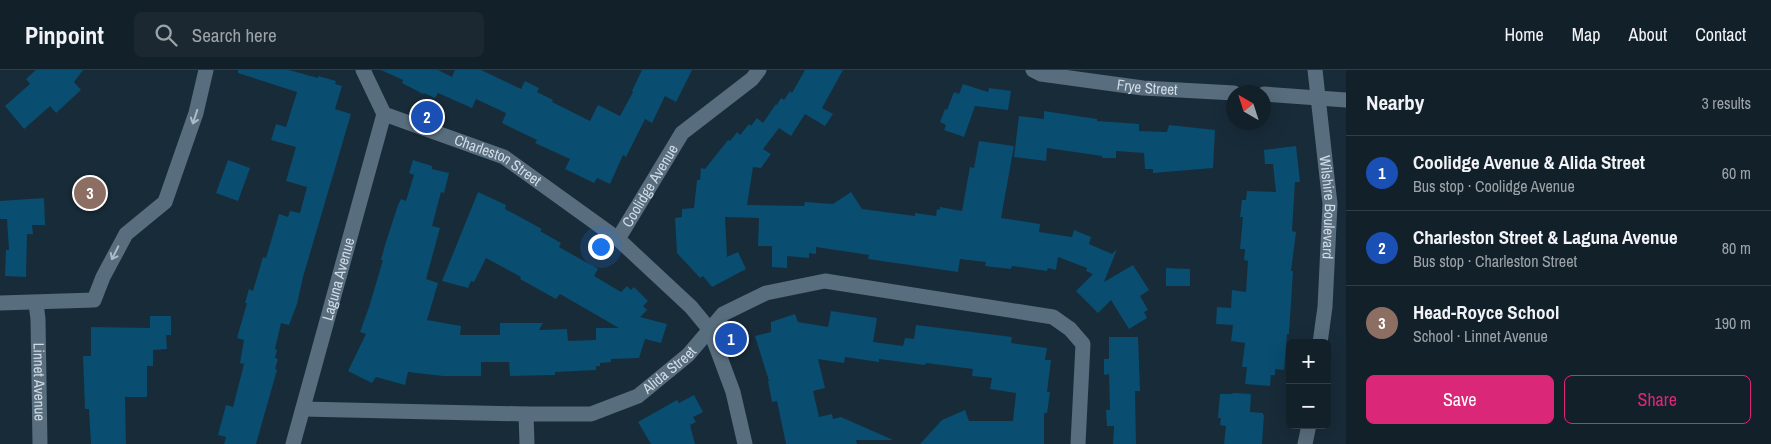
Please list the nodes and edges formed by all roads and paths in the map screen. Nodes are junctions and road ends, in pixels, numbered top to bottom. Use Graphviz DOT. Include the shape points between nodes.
graph roads {
  1 [pos="206,70"];
  2 [pos="364,70"];
  3 [pos="759,70"];
  4 [pos="1033,70"];
  5 [pos="1314,70"];
  6 [pos="1226,93"];
  7 [pos="1271,95"];
  8 [pos="1317,98"];
  9 [pos="1346,100"];
  10 [pos="384,114"];
  11 [pos="618,239"];
  12 [pos="0,303"];
  13 [pos="36,303"];
  14 [pos="710,330"];
  15 [pos="1321,339"];
  16 [pos="303,409"];
  17 [pos="526,414"];
  18 [pos="1309,429"];
  19 [pos="40,444"];
  20 [pos="293,444"];
  21 [pos="527,444"];
  22 [pos="745,444"];
  23 [pos="1078,444"];
  24 [pos="1305,444"];
  1 -- 13 [label="street, one-way" via="196,113 165,202 126,234 94,300"];
  2 -- 10 [label="street"];
  3 -- 11 [label="street, Coolidge Avenue" via="752,79 682,133"];
  4 -- 6 [label="street, Frye Street" via="1041,74 1143,88"];
  5 -- 8 [label="street, Wilshire Boulevard"];
  7 -- 8 [label="street"];
  8 -- 9 [label="street"];
  8 -- 15 [label="street, Wilshire Boulevard" via="1330,204"];
  10 -- 11 [label="street, Charleston Street" via="504,157"];
  10 -- 16 [label="street, Laguna Avenue"];
  11 -- 14 [label="street, Coolidge Avenue" via="691,307"];
  12 -- 13 [label="street"];
  13 -- 19 [label="street, Linnet Avenue"];
  14 -- 17 [label="street, Alida Street" via="688,355 638,396 591,414"];
  14 -- 22 [label="street, Coolidge Avenue" via="733,392"];
  14 -- 23 [label="street, Alida Street" via="723,314 766,293 825,281 1053,317 1083,344"];
  16 -- 17 [label="street, Alida Street"];
  16 -- 20 [label="street, Laguna Avenue"];
  17 -- 21 [label="street"];
  18 -- 24 [label="street"];
}
